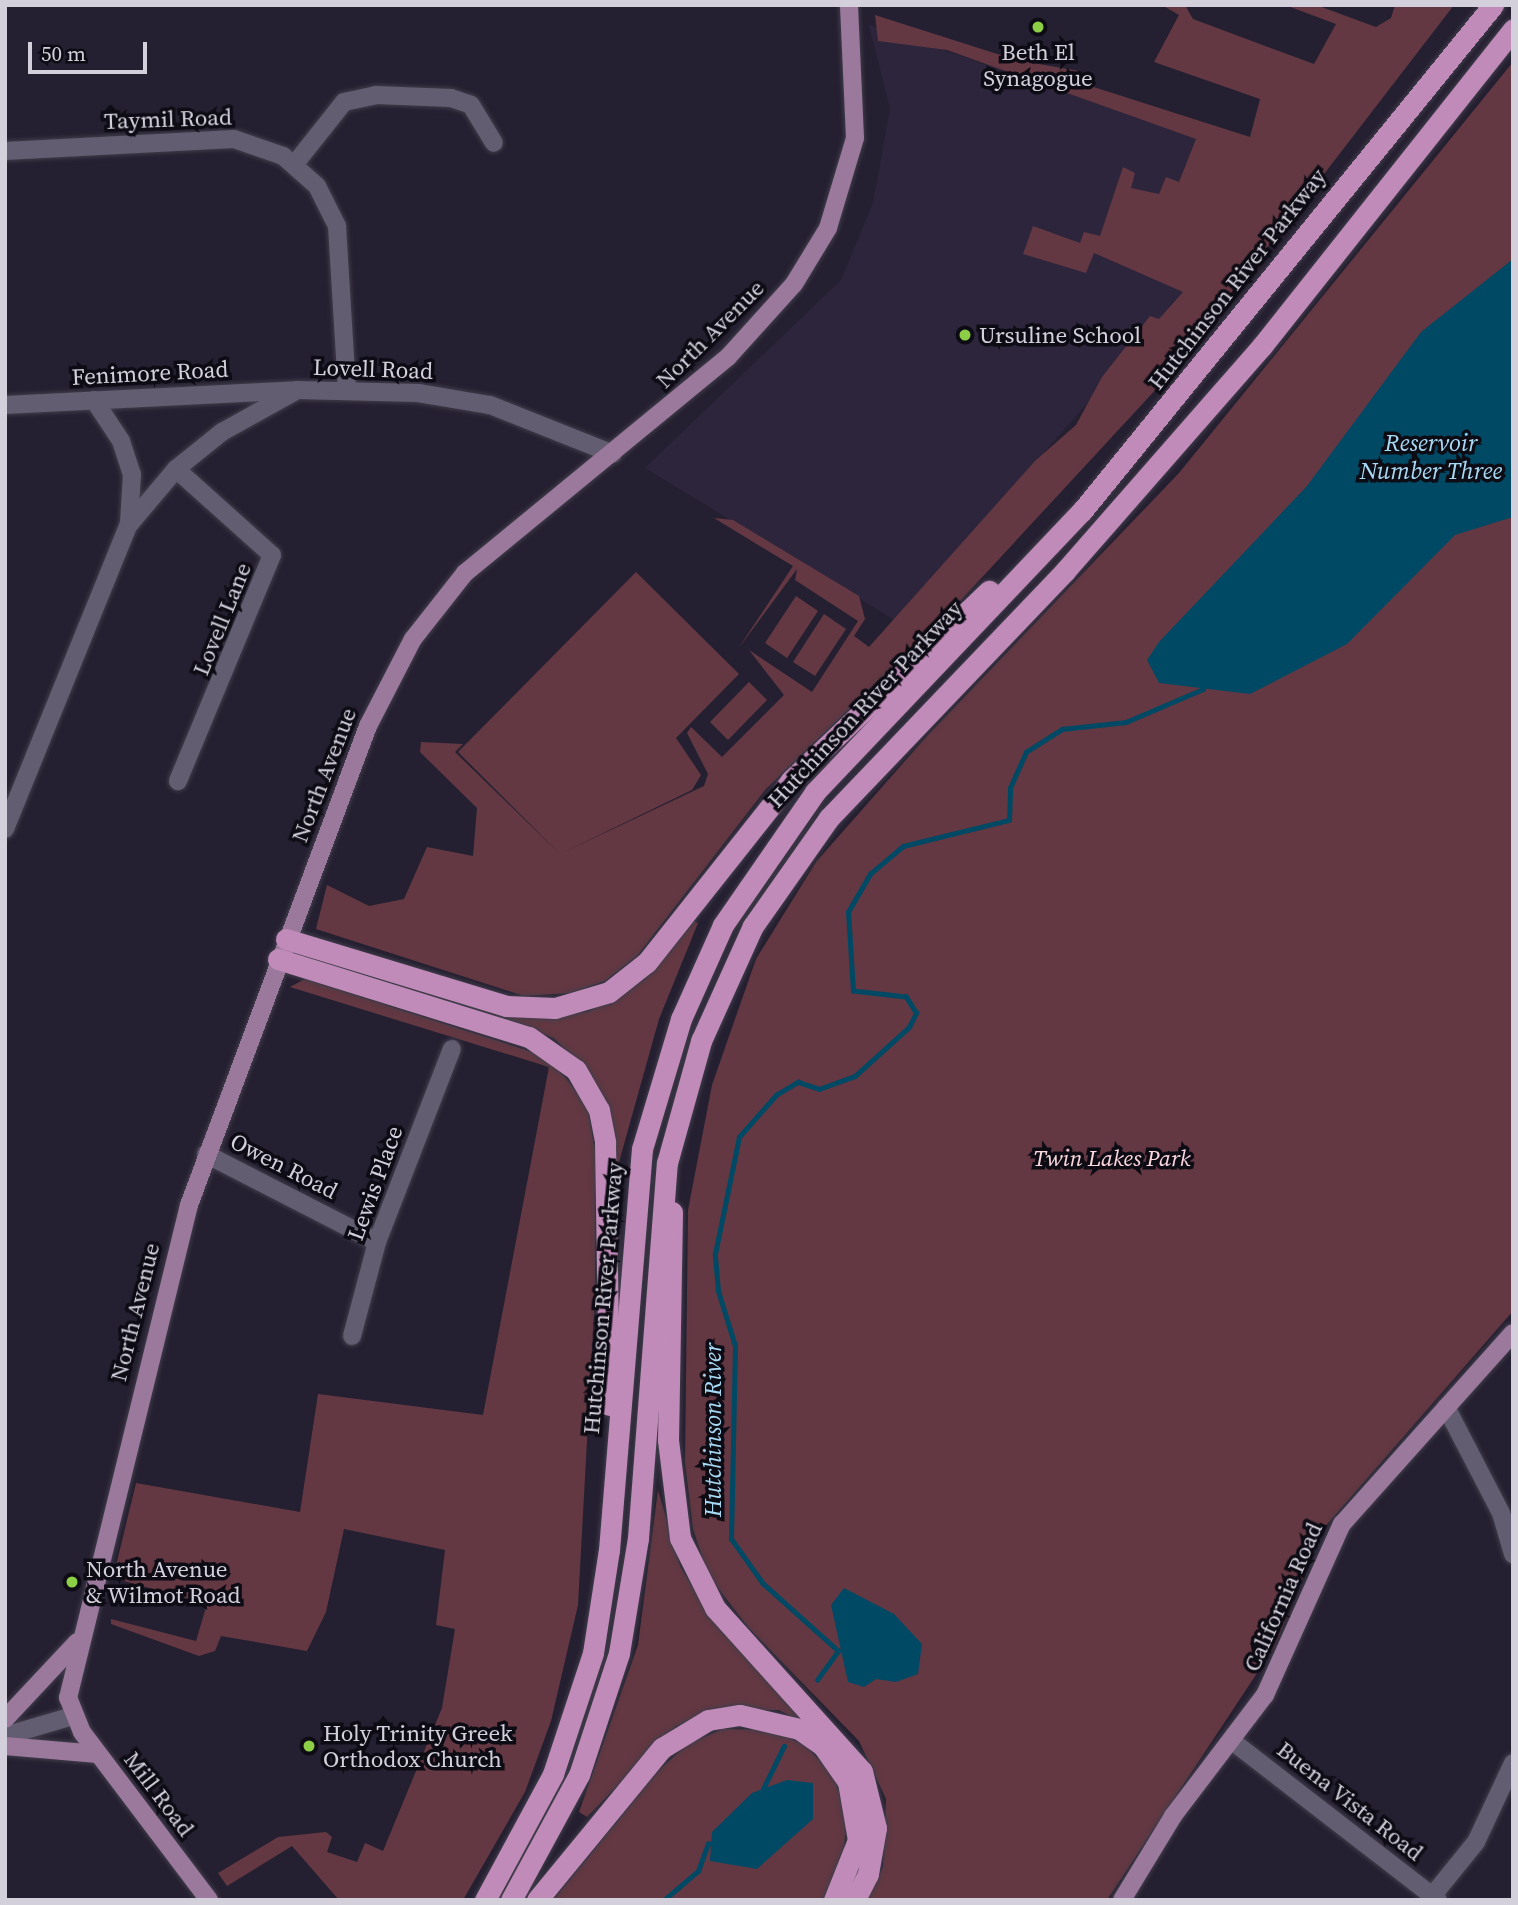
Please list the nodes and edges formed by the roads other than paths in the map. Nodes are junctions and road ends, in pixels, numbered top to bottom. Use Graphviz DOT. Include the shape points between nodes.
graph roads {
  1 [pos="849,5"];
  2 [pos="1493,5"];
  3 [pos="1513,29"];
  4 [pos="494,143"];
  5 [pos="5,151"];
  6 [pos="294,165"];
  7 [pos="297,390"];
  8 [pos="347,391"];
  9 [pos="94,400"];
  10 [pos="5,405"];
  11 [pos="614,454"];
  12 [pos="176,469"];
  13 [pos="128,526"];
  14 [pos="1067,528"];
  15 [pos="178,780"];
  16 [pos="5,829"];
  17 [pos="286,939"];
  18 [pos="278,959"];
  19 [pos="452,1049"];
  20 [pos="673,1135"];
  21 [pos="206,1154"];
  22 [pos="377,1242"];
  23 [pos="1513,1333"];
  24 [pos="352,1336"];
  25 [pos="1446,1407"];
  26 [pos="615,1478"];
  27 [pos="1513,1554"];
  28 [pos="79,1640"];
  29 [pos="73,1717"];
  30 [pos="5,1719"];
  31 [pos="5,1737"];
  32 [pos="1232,1741"];
  33 [pos="5,1746"];
  34 [pos="98,1754"];
  35 [pos="1513,1763"];
  36 [pos="1434,1898"];
  37 [pos="209,1900"];
  38 [pos="485,1900"];
  39 [pos="511,1900"];
  40 [pos="537,1900"];
  41 [pos="834,1900"];
  42 [pos="855,1900"];
  43 [pos="1122,1900"];
  1 -- 11 [label="main road, North Avenue" via="855,138 828,228 793,284 728,357"];
  2 -- 14 [label="highway, Hutchinson River Parkway"];
  3 -- 20 [label="highway" via="1262,345 1065,571 802,852 729,975"];
  4 -- 6 [label="street" via="471,105 451,97 376,95 344,102"];
  5 -- 6 [label="street, Taymil Road" via="234,139"];
  6 -- 8 [label="street, Taymil Road" via="324,196 337,226"];
  7 -- 8 [label="street, Lovell Road"];
  7 -- 9 [label="street, Fenimore Road"];
  7 -- 12 [label="street, Lovell Road" via="222,432"];
  8 -- 11 [label="street, Lovell Road" via="460,398"];
  9 -- 10 [label="street, Fenimore Road"];
  9 -- 13 [label="street, Lovell Road" via="132,474"];
  11 -- 17 [label="main road, North Avenue" via="465,573 413,639 368,726"];
  12 -- 13 [label="street, Lovell Road"];
  12 -- 15 [label="street, Lovell Lane" via="272,555 240,645"];
  13 -- 16 [label="street, Lovell Road"];
  14 -- 17 [label="highway" via="931,642 811,759 647,962 609,992 555,1008 506,1006"];
  14 -- 26 [label="highway, Hutchinson River Parkway" via="815,792 757,868 707,956 670,1050 642,1149"];
  17 -- 18 [label="main road, North Avenue"];
  18 -- 21 [label="main road, North Avenue"];
  18 -- 26 [label="highway" via="529,1037 555,1051 585,1083 605,1142 605,1352"];
  19 -- 22 [label="street, Lewis Place"];
  20 -- 39 [label="highway" via="659,1226 626,1625 579,1775"];
  20 -- 42 [label="highway" via="668,1440 675,1519 687,1560 715,1608 862,1771 876,1828 868,1874"];
  21 -- 22 [label="street, Owen Road"];
  21 -- 28 [label="main road, North Avenue" via="167,1279"];
  22 -- 24 [label="street, Lewis Place"];
  23 -- 25 [label="main road, California Road"];
  25 -- 27 [label="street" via="1501,1513"];
  25 -- 32 [label="main road, California Road" via="1342,1524 1283,1664"];
  26 -- 38 [label="highway, Hutchinson River Parkway" via="601,1615 576,1711 539,1805"];
  28 -- 29 [label="main road, North Avenue" via="69,1689"];
  28 -- 30 [label="main road"];
  29 -- 31 [label="street"];
  29 -- 34 [label="main road, Mill Road"];
  32 -- 36 [label="street, Buena Vista Road"];
  32 -- 43 [label="main road, California Road" via="1173,1816"];
  33 -- 34 [label="main road" via="40,1744"];
  34 -- 37 [label="main road, Mill Road"];
  35 -- 36 [label="street" via="1476,1842"];
  40 -- 41 [label="highway" via="663,1748 708,1720 740,1715 799,1729 823,1746 848,1782 858,1840"];
}
